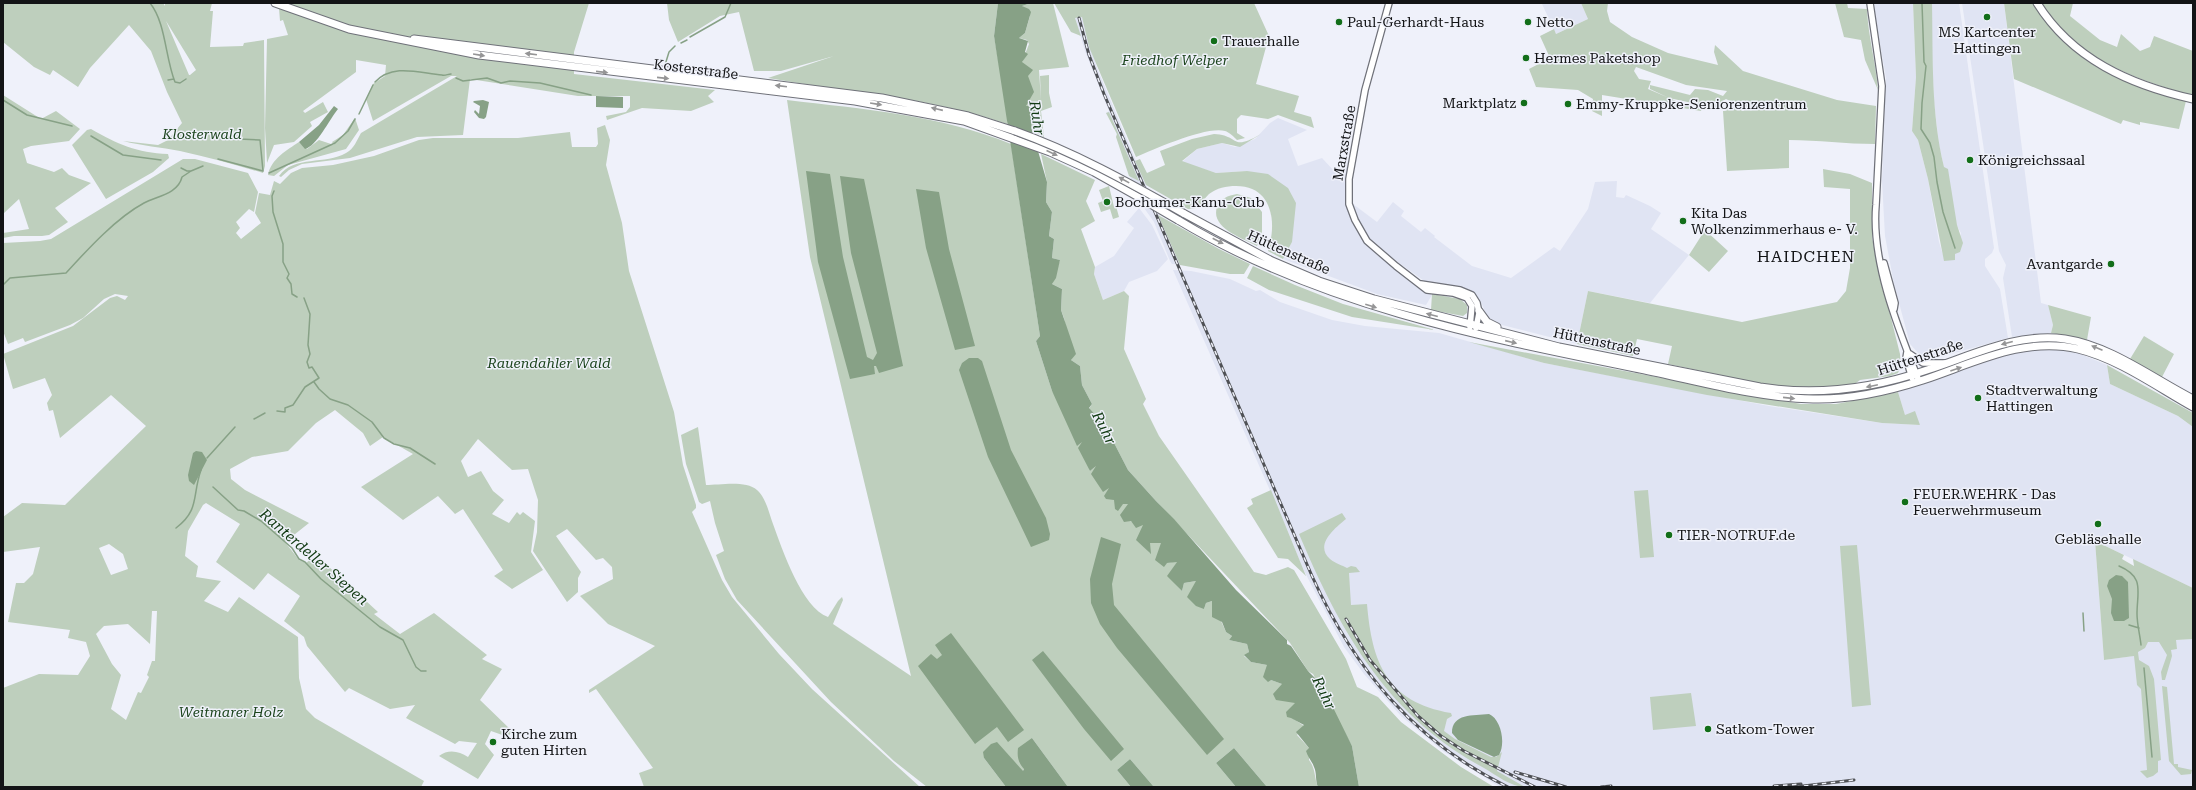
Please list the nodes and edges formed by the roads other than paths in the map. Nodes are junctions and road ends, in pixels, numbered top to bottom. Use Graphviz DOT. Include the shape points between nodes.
graph roads {
  1 [pos="275,3"];
  2 [pos="1389,3"];
  3 [pos="1870,3"];
  4 [pos="2037,3"];
  5 [pos="2193,99"];
  6 [pos="1016,135"];
  7 [pos="1244,251"];
  8 [pos="1271,264"];
  9 [pos="1421,284"];
  10 [pos="1479,311"];
  11 [pos="1469,324"];
  12 [pos="1477,326"];
  13 [pos="1473,334"];
  14 [pos="1520,336"];
  15 [pos="1907,352"];
  16 [pos="1947,363"];
  17 [pos="1915,378"];
  18 [pos="2193,399"];
  19 [pos="2193,407"];
  1 -- 6 [label="main road, Kosterstraße" via="327,22 479,55 882,98 968,116"];
  2 -- 9 [label="street, Marxstraße" via="1368,78 1348,195 1355,220 1367,241"];
  3 -- 15 [label="street" via="1882,86 1875,209 1881,251"];
  4 -- 5 [label="main road" via="2051,24 2092,60 2133,82"];
  6 -- 7 [label="main road, Hüttenstraße, one-way, bridge" via="1094,172 1178,220"];
  7 -- 6 [label="main road, Hüttenstraße, one-way, bridge" via="1103,168 1051,144"];
  7 -- 8 [label="main road, Hüttenstraße"];
  11 -- 8 [label="main road, Hüttenstraße, one-way" via="1346,291"];
  8 -- 13 [label="main road, Hüttenstraße, one-way" via="1316,287 1367,305"];
  9 -- 10 [label="street, Marxstraße" via="1467,292 1475,298"];
  9 -- 11 [label="street, Marxstraße" via="1427,290 1453,292 1467,298 1472,306"];
  10 -- 12 [label="street"];
  10 -- 14 [label="main road" via="1491,325"];
  11 -- 12 [label="main road, Hüttenstraße"];
  11 -- 13 [label="street, Marxstraße"];
  12 -- 13 [label="street"];
  12 -- 14 [label="main road, Hüttenstraße"];
  13 -- 17 [label="main road, Hüttenstraße, one-way" via="1779,397 1835,399 1874,392"];
  17 -- 14 [label="main road, Hüttenstraße, one-way" via="1837,391 1780,390 1567,348"];
  15 -- 16 [label="street" via="1923,363"];
  15 -- 17 [label="street" via="1906,358"];
  16 -- 17 [label="main road, Hüttenstraße"];
  18 -- 16 [label="main road, Hüttenstraße, one-way" via="2090,345 2056,338 2023,340"];
  17 -- 19 [label="main road, Hüttenstraße, one-way" via="2024,348 2056,345 2092,353"];
}
